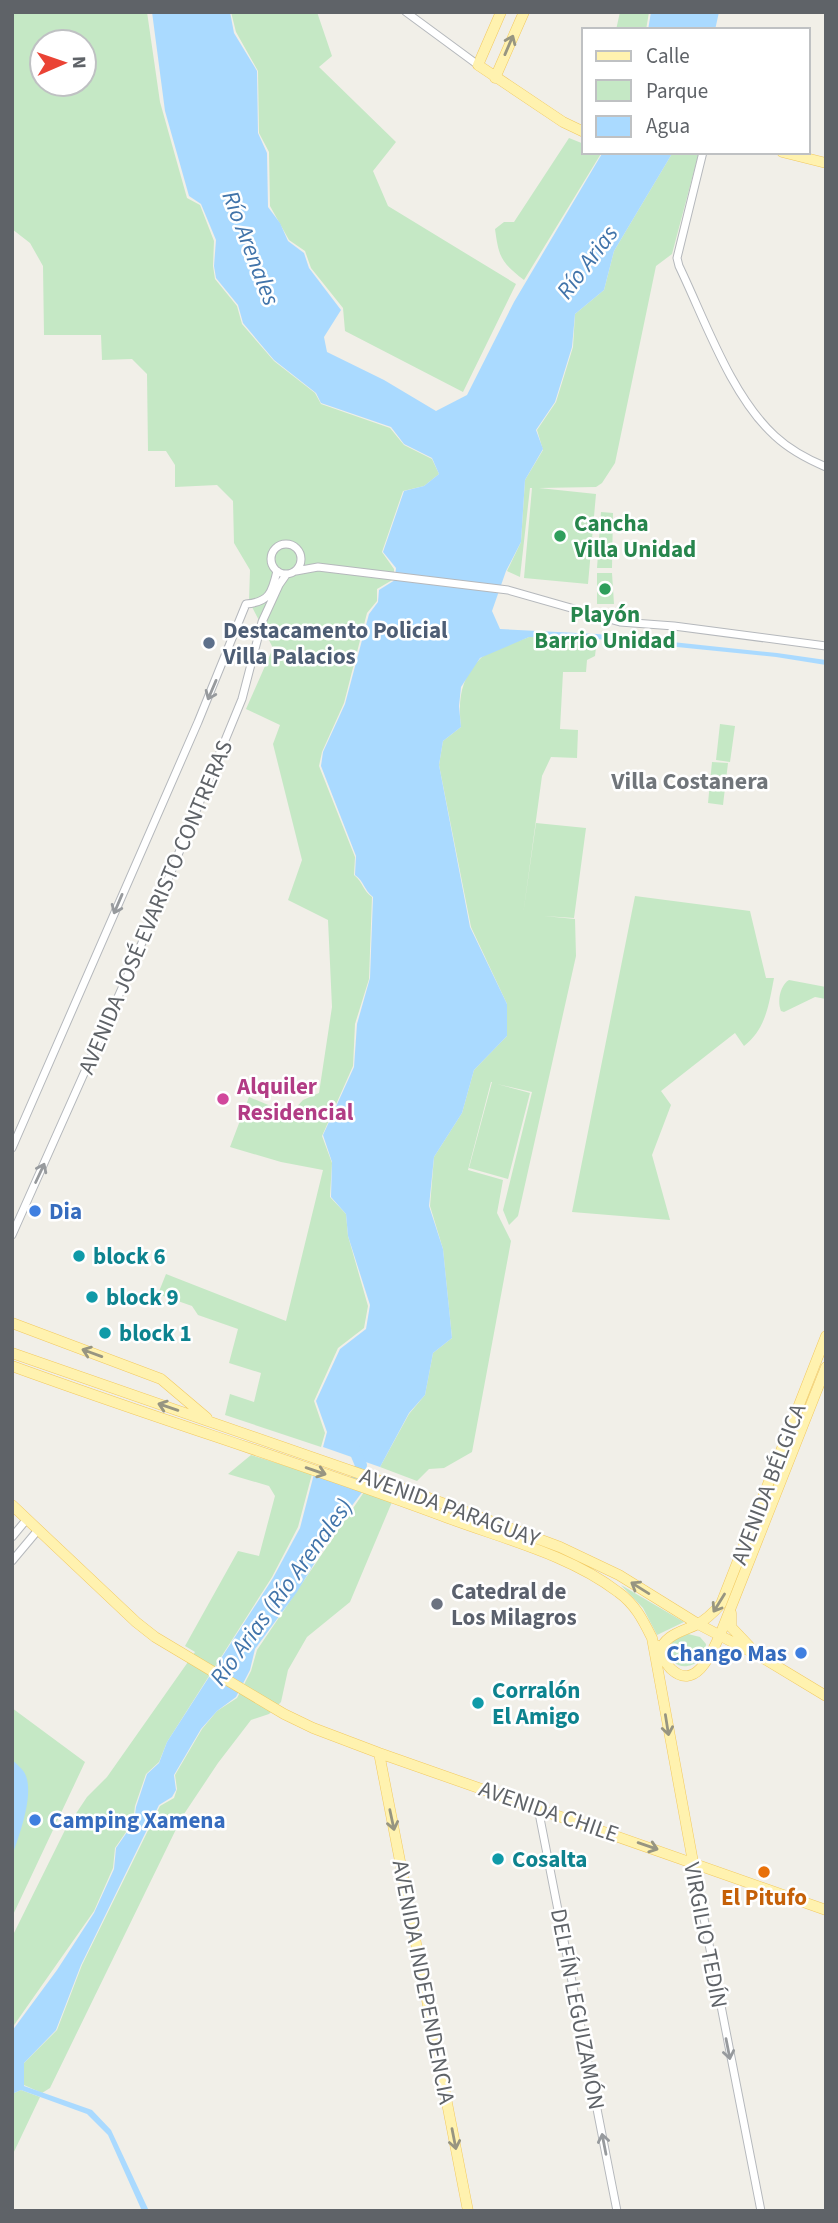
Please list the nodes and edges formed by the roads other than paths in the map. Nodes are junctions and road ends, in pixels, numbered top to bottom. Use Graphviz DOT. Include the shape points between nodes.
graph roads {
  1 [pos="406,12"];
  2 [pos="501,12"];
  3 [pos="524,12"];
  4 [pos="478,65"];
  5 [pos="495,78"];
  6 [pos="582,131"];
  7 [pos="703,154"];
  8 [pos="790,154"];
  9 [pos="826,163"];
  10 [pos="826,467"];
  11 [pos="300,552"];
  12 [pos="318,567"];
  13 [pos="296,571"];
  14 [pos="277,572"];
  15 [pos="286,575"];
  16 [pos="826,646"];
  17 [pos="12,1148"];
  18 [pos="12,1235"];
  19 [pos="12,1324"];
  20 [pos="826,1336"];
  21 [pos="12,1353"];
  22 [pos="12,1366"];
  23 [pos="826,1367"];
  24 [pos="213,1423"];
  25 [pos="253,1443"];
  26 [pos="12,1505"];
  27 [pos="27,1519"];
  28 [pos="38,1530"];
  29 [pos="12,1537"];
  30 [pos="12,1562"];
  31 [pos="731,1608"];
  32 [pos="698,1624"];
  33 [pos="720,1635"];
  34 [pos="658,1654"];
  35 [pos="763,1658"];
  36 [pos="826,1696"];
  37 [pos="379,1753"];
  38 [pos="538,1808"];
  39 [pos="693,1862"];
  40 [pos="826,1910"];
  41 [pos="468,2211"];
  42 [pos="617,2211"];
  43 [pos="761,2211"];
  1 -- 4 [label="street"];
  2 -- 4 [label="main road"];
  5 -- 3 [label="main road, one-way"];
  4 -- 5 [label="main road"];
  5 -- 6 [label="main road"];
  7 -- 10 [label="street" via="677,258 735,385 754,413 786,445"];
  8 -- 9 [label="main road"];
  11 -- 12 [label="street"];
  11 -- 13 [label="street"];
  11 -- 14 [label="street" via="289,544 276,547 271,559"];
  12 -- 13 [label="street"];
  12 -- 16 [label="street" via="508,590 620,622"];
  13 -- 15 [label="street"];
  14 -- 15 [label="street"];
  14 -- 17 [label="street, AVENIDA JOSÉ EVARISTO CONTRERAS, one-way" via="267,598 246,604"];
  18 -- 15 [label="street, AVENIDA JOSÉ EVARISTO CONTRERAS, one-way" via="144,938 242,699 262,622"];
  24 -- 19 [label="main road, one-way" via="161,1379"];
  20 -- 32 [label="main road, AVENIDA BÉLGICA, one-way" via="721,1604"];
  24 -- 21 [label="main road, AVENIDA PARAGUAY, one-way"];
  22 -- 25 [label="main road, AVENIDA PARAGUAY"];
  23 -- 31 [label="main road, AVENIDA BÉLGICA"];
  24 -- 25 [label="main road, AVENIDA PARAGUAY"];
  32 -- 25 [label="main road, AVENIDA PARAGUAY, one-way" via="588,1560 418,1494"];
  25 -- 34 [label="main road, AVENIDA PARAGUAY, one-way" via="587,1573 629,1601"];
  26 -- 27 [label="main road"];
  27 -- 28 [label="main road"];
  27 -- 29 [label="street"];
  28 -- 30 [label="street"];
  28 -- 37 [label="main road, AVENIDA CHILE" via="136,1622 187,1657 313,1728"];
  31 -- 33 [label="main road, AVENIDA BÉLGICA"];
  31 -- 35 [label="main road" via="731,1627"];
  32 -- 33 [label="main road, AVENIDA PARAGUAY"];
  32 -- 34 [label="main road" via="670,1635"];
  33 -- 34 [label="main road" via="704,1667 692,1674 671,1669"];
  33 -- 35 [label="main road, AVENIDA PARAGUAY"];
  34 -- 39 [label="main road, VIRGILIO TEDÍN, one-way"];
  35 -- 36 [label="main road, AVENIDA PARAGUAY"];
  37 -- 38 [label="main road, AVENIDA CHILE"];
  37 -- 41 [label="main road, AVENIDA INDEPENDENCIA, one-way"];
  38 -- 39 [label="main road, AVENIDA CHILE, one-way"];
  42 -- 38 [label="street, DELFÍN LEGUIZAMÓN, one-way"];
  39 -- 40 [label="main road, AVENIDA CHILE"];
  39 -- 43 [label="street, VIRGILIO TEDÍN, one-way"];
}
